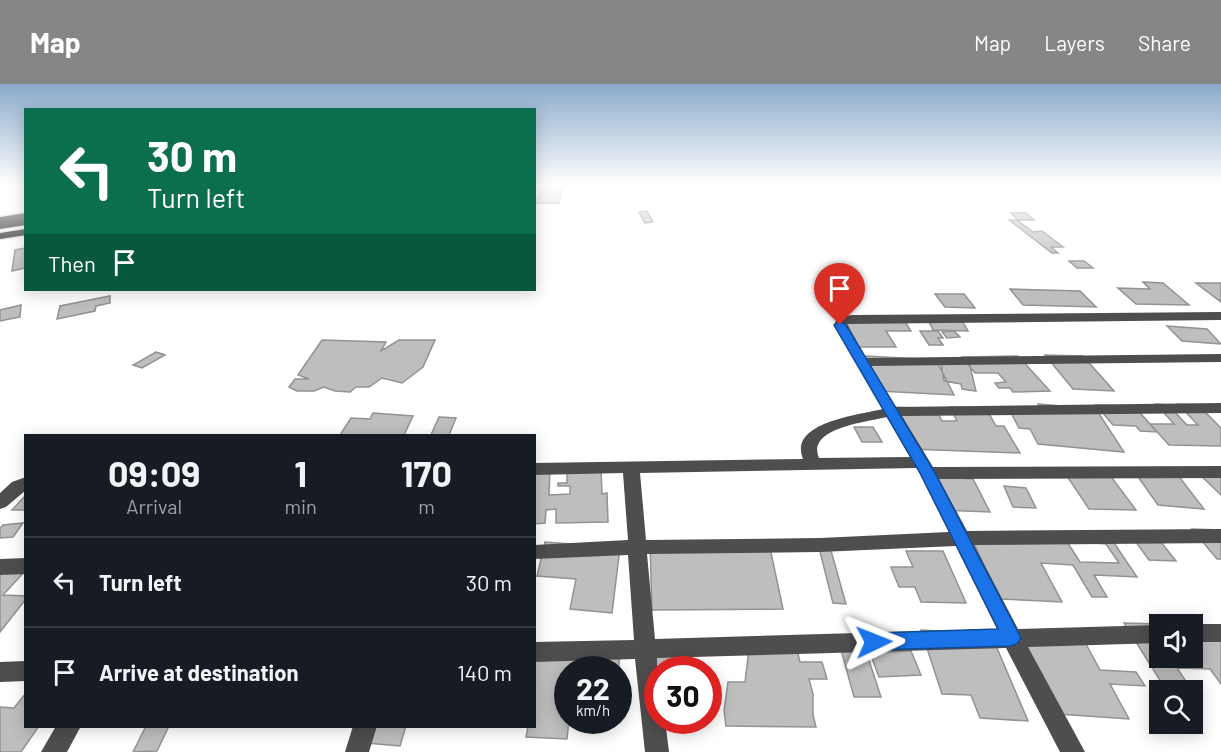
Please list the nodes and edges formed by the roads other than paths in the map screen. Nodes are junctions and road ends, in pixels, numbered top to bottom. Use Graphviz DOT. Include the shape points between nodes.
graph roads {
  1 [pos="24,218"];
  2 [pos="24,219"];
  3 [pos="0,220"];
  4 [pos="0,225"];
  5 [pos="24,227"];
  6 [pos="0,231"];
  7 [pos="24,232"];
  8 [pos="0,237"];
  9 [pos="1221,316"];
  10 [pos="1221,358"];
  11 [pos="862,362"];
  12 [pos="1221,408"];
  13 [pos="890,412"];
  14 [pos="813,463"];
  15 [pos="631,467"];
  16 [pos="536,468"];
  17 [pos="925,468"];
  18 [pos="1221,472"];
  19 [pos="24,484"];
  20 [pos="0,503"];
  21 [pos="1221,536"];
  22 [pos="963,539"];
  23 [pos="639,547"];
  24 [pos="536,552"];
  25 [pos="24,566"];
  26 [pos="0,567"];
  27 [pos="1203,633"];
  28 [pos="1221,633"];
  29 [pos="1149,634"];
  30 [pos="1011,638"];
  31 [pos="645,648"];
  32 [pos="536,652"];
  33 [pos="24,671"];
  34 [pos="0,672"];
  35 [pos="68,728"];
  36 [pos="364,728"];
  37 [pos="53,752"];
  38 [pos="357,752"];
  39 [pos="657,752"];
  40 [pos="1073,752"];
  1 -- 3 [label="main road"];
  2 -- 4 [label="highway"];
  5 -- 6 [label="highway"];
  7 -- 8 [label="main road"];
  9 -- 11 [label="street" via="841,321"];
  10 -- 11 [label="street"];
  11 -- 13 [label="street"];
  12 -- 13 [label="street"];
  13 -- 14 [label="street" via="826,428 811,440 808,450"];
  13 -- 17 [label="street"];
  14 -- 15 [label="street"];
  14 -- 17 [label="street"];
  15 -- 16 [label="street"];
  15 -- 23 [label="street"];
  17 -- 18 [label="street"];
  17 -- 22 [label="street"];
  19 -- 20 [label="street"];
  21 -- 22 [label="street"];
  22 -- 23 [label="street"];
  22 -- 30 [label="street"];
  23 -- 24 [label="street"];
  23 -- 31 [label="street"];
  25 -- 26 [label="street"];
  27 -- 28 [label="street"];
  29 -- 30 [label="street"];
  30 -- 31 [label="street"];
  30 -- 40 [label="street"];
  31 -- 32 [label="street"];
  31 -- 39 [label="street"];
  33 -- 34 [label="street"];
  35 -- 37 [label="street"];
  36 -- 38 [label="street"];
}
